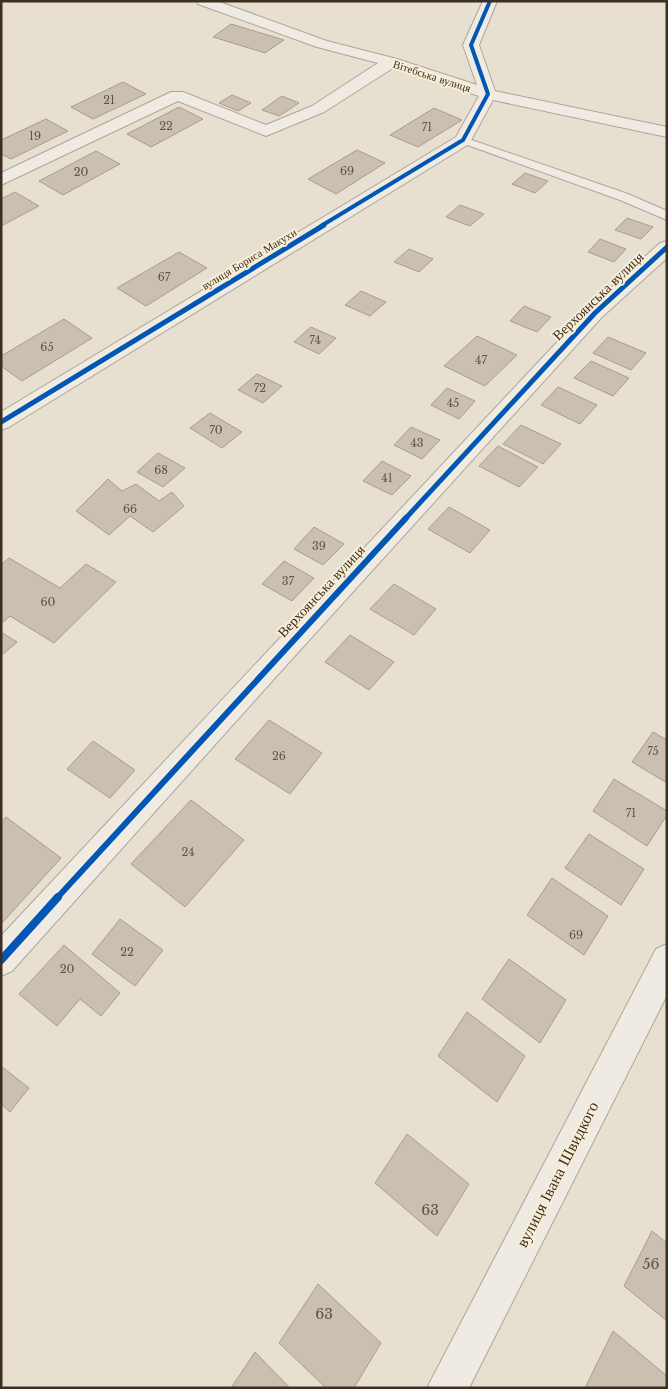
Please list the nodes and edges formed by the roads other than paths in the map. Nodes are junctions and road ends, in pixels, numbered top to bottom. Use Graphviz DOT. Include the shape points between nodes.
graph roads {
  1 [pos="203,1"];
  2 [pos="490,1"];
  3 [pos="391,62"];
  4 [pos="488,94"];
  5 [pos="667,132"];
  6 [pos="464,140"];
  7 [pos="1,180"];
  8 [pos="667,216"];
  9 [pos="667,247"];
  10 [pos="1,422"];
  11 [pos="1,960"];
  12 [pos="667,960"];
  13 [pos="447,1388"];
  1 -- 3 [label="street, Вітебська вулиця" via="322,44"];
  2 -- 4 [label="street" via="470,45"];
  3 -- 4 [label="street, Вітебська вулиця"];
  3 -- 7 [label="street" via="318,109 266,131 177,95"];
  4 -- 5 [label="street, Вітебська вулиця"];
  4 -- 6 [label="street"];
  6 -- 8 [label="lane" via="624,197"];
  6 -- 10 [label="street, вулиця Бориса Макухи"];
  9 -- 11 [label="street, Верхоянська вулиця" via="595,313"];
  12 -- 13 [label="street, вулиця Івана Швидкого"];
}
